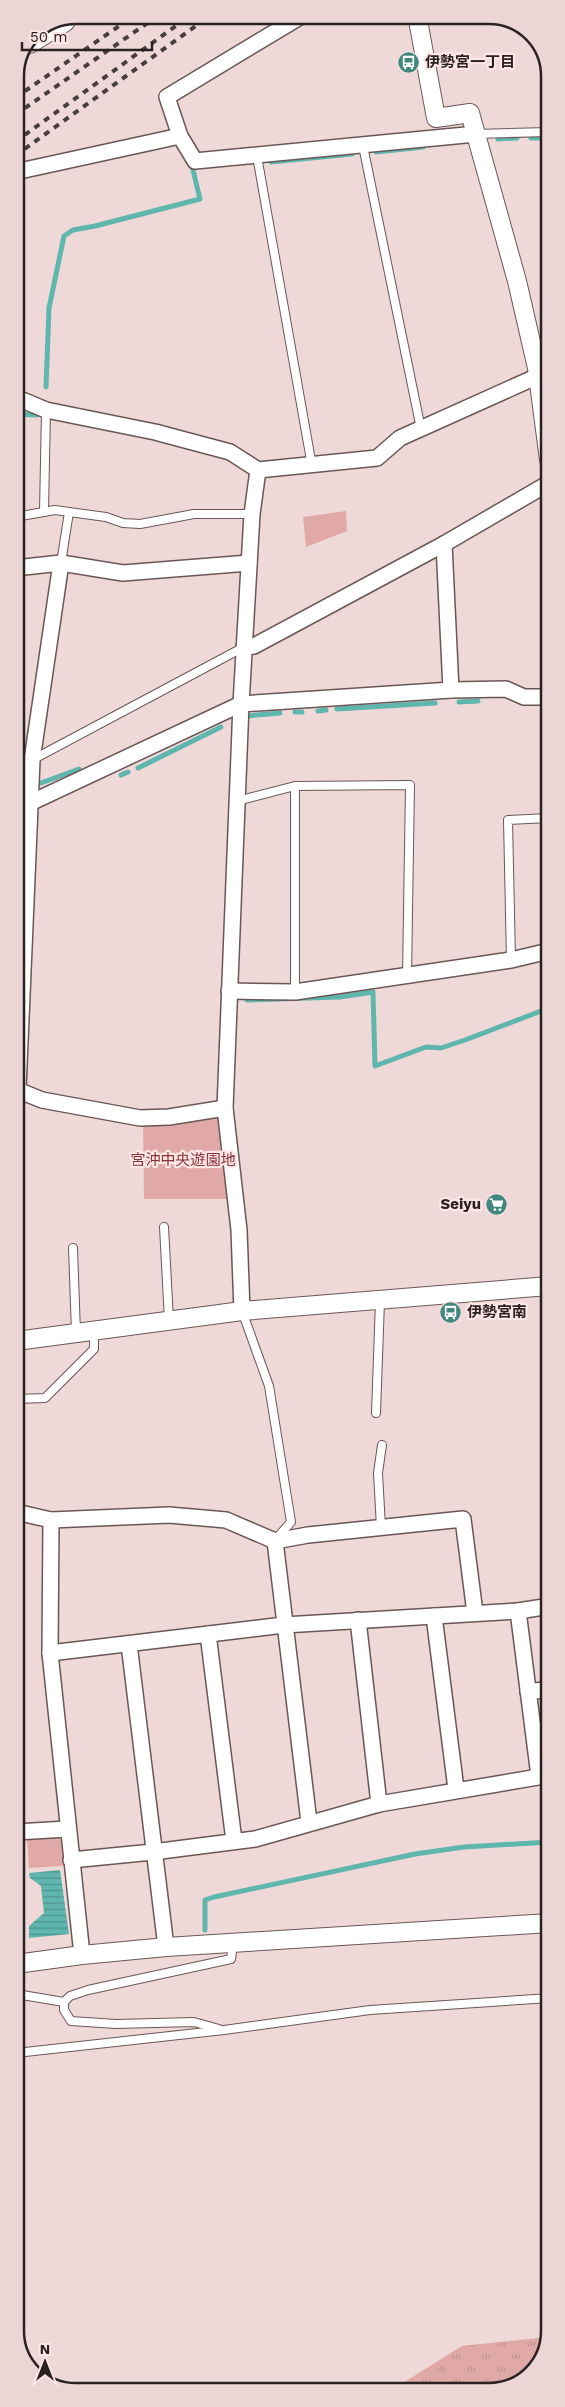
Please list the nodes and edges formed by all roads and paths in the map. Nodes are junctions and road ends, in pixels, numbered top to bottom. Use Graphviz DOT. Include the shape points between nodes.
graph roads {
  1 [pos="288,24"];
  2 [pos="419,24"];
  3 [pos="541,132"];
  4 [pos="476,134"];
  5 [pos="180,136"];
  6 [pos="363,146"];
  7 [pos="257,156"];
  8 [pos="24,170"];
  9 [pos="541,362"];
  10 [pos="541,373"];
  11 [pos="24,401"];
  12 [pos="46,410"];
  13 [pos="421,429"];
  14 [pos="312,466"];
  15 [pos="258,470"];
  16 [pos="541,488"];
  17 [pos="44,512"];
  18 [pos="69,512"];
  19 [pos="252,514"];
  20 [pos="24,515"];
  21 [pos="444,544"];
  22 [pos="61,563"];
  23 [pos="249,563"];
  24 [pos="24,567"];
  25 [pos="244,648"];
  26 [pos="451,690"];
  27 [pos="541,697"];
  28 [pos="241,704"];
  29 [pos="32,760"];
  30 [pos="295,786"];
  31 [pos="237,801"];
  32 [pos="29,802"];
  33 [pos="24,805"];
  34 [pos="541,818"];
  35 [pos="24,901"];
  36 [pos="541,953"];
  37 [pos="511,960"];
  38 [pos="407,976"];
  39 [pos="230,991"];
  40 [pos="295,992"];
  41 [pos="24,1092"];
  42 [pos="225,1108"];
  43 [pos="164,1226"];
  44 [pos="73,1248"];
  45 [pos="541,1287"];
  46 [pos="380,1301"];
  47 [pos="242,1311"];
  48 [pos="169,1320"];
  49 [pos="94,1331"];
  50 [pos="76,1333"];
  51 [pos="24,1340"];
  52 [pos="24,1399"];
  53 [pos="376,1413"];
  54 [pos="382,1445"];
  55 [pos="24,1514"];
  56 [pos="51,1520"];
  57 [pos="381,1527"];
  58 [pos="275,1541"];
  59 [pos="541,1607"];
  60 [pos="518,1611"];
  61 [pos="475,1613"];
  62 [pos="434,1616"];
  63 [pos="358,1620"];
  64 [pos="284,1625"];
  65 [pos="208,1634"];
  66 [pos="130,1644"];
  67 [pos="50,1653"];
  68 [pos="541,1690"];
  69 [pos="528,1692"];
  70 [pos="541,1759"];
  71 [pos="541,1775"];
  72 [pos="456,1789"];
  73 [pos="379,1804"];
  74 [pos="309,1822"];
  75 [pos="67,1828"];
  76 [pos="24,1831"];
  77 [pos="234,1841"];
  78 [pos="153,1852"];
  79 [pos="71,1860"];
  80 [pos="541,1924"];
  81 [pos="233,1944"];
  82 [pos="166,1947"];
  83 [pos="82,1955"];
  84 [pos="24,1963"];
  85 [pos="24,1995"];
  86 [pos="541,1999"];
  87 [pos="64,2002"];
  88 [pos="224,2030"];
  89 [pos="24,2052"];
  1 -- 5 [label="street" via="167,97"];
  2 -- 4 [label="street" via="436,118 470,113"];
  3 -- 4 [label="lane"];
  4 -- 6 [label="street"];
  4 -- 9 [label="street"];
  5 -- 7 [label="street" via="194,161"];
  5 -- 8 [label="street"];
  6 -- 7 [label="street"];
  6 -- 13 [label="lane"];
  7 -- 14 [label="lane"];
  10 -- 13 [label="street"];
  11 -- 12 [label="street"];
  12 -- 15 [label="street" via="155,432 230,452"];
  12 -- 17 [label="lane"];
  13 -- 14 [label="street" via="400,438 377,458"];
  14 -- 15 [label="street"];
  15 -- 19 [label="street"];
  16 -- 21 [label="street"];
  17 -- 18 [label="lane"];
  17 -- 20 [label="lane"];
  18 -- 19 [label="lane" via="140,524 194,514"];
  18 -- 22 [label="lane"];
  19 -- 23 [label="street"];
  21 -- 25 [label="street" via="254,646"];
  21 -- 26 [label="street"];
  22 -- 23 [label="street" via="123,573"];
  22 -- 24 [label="street"];
  22 -- 29 [label="street"];
  23 -- 25 [label="street"];
  25 -- 28 [label="street"];
  25 -- 29 [label="lane"];
  26 -- 27 [label="street" via="506,689 524,697"];
  26 -- 28 [label="street"];
  28 -- 31 [label="street"];
  28 -- 32 [label="street"];
  29 -- 32 [label="street"];
  30 -- 31 [label="lane"];
  30 -- 38 [label="lane" via="410,785"];
  30 -- 40 [label="lane"];
  31 -- 39 [label="street"];
  32 -- 33 [label="street"];
  32 -- 35 [label="street"];
  34 -- 37 [label="lane" via="508,820"];
  36 -- 37 [label="street"];
  37 -- 38 [label="street"];
  38 -- 40 [label="street"];
  39 -- 40 [label="street"];
  39 -- 42 [label="street"];
  41 -- 42 [label="street" via="42,1100 140,1118"];
  42 -- 47 [label="street" via="239,1230"];
  43 -- 48 [label="lane"];
  44 -- 50 [label="lane"];
  45 -- 46 [label="street"];
  46 -- 47 [label="street"];
  46 -- 53 [label="lane"];
  47 -- 48 [label="street"];
  47 -- 58 [label="lane" via="269,1386 291,1522"];
  48 -- 49 [label="street"];
  49 -- 50 [label="street"];
  49 -- 52 [label="lane" via="94,1349 45,1398"];
  50 -- 51 [label="street"];
  54 -- 57 [label="lane" via="378,1473"];
  55 -- 56 [label="street"];
  56 -- 58 [label="street" via="169,1515 226,1520"];
  56 -- 67 [label="street"];
  57 -- 58 [label="street"];
  57 -- 61 [label="street" via="463,1519"];
  58 -- 64 [label="street"];
  59 -- 60 [label="street"];
  60 -- 61 [label="street"];
  60 -- 69 [label="street"];
  61 -- 62 [label="street"];
  62 -- 63 [label="street"];
  62 -- 72 [label="street"];
  63 -- 64 [label="street"];
  63 -- 73 [label="street"];
  64 -- 65 [label="street"];
  64 -- 74 [label="street"];
  65 -- 66 [label="street"];
  65 -- 77 [label="street"];
  66 -- 67 [label="street"];
  66 -- 78 [label="street"];
  67 -- 75 [label="street"];
  68 -- 69 [label="street"];
  69 -- 70 [label="street"];
  71 -- 72 [label="street"];
  72 -- 73 [label="street"];
  73 -- 74 [label="street"];
  74 -- 77 [label="street" via="255,1839"];
  75 -- 76 [label="street"];
  75 -- 79 [label="street"];
  77 -- 78 [label="street"];
  78 -- 79 [label="street"];
  78 -- 82 [label="street"];
  79 -- 83 [label="street"];
  80 -- 81 [label="street"];
  81 -- 82 [label="street"];
  81 -- 87 [label="lane" via="231,1960 88,1990 70,1996"];
  82 -- 83 [label="street"];
  83 -- 84 [label="street"];
  85 -- 87 [label="lane"];
  86 -- 88 [label="lane" via="370,2010"];
  87 -- 88 [label="lane" via="64,2010 71,2021 116,2024 194,2022"];
  88 -- 89 [label="lane"];
}
